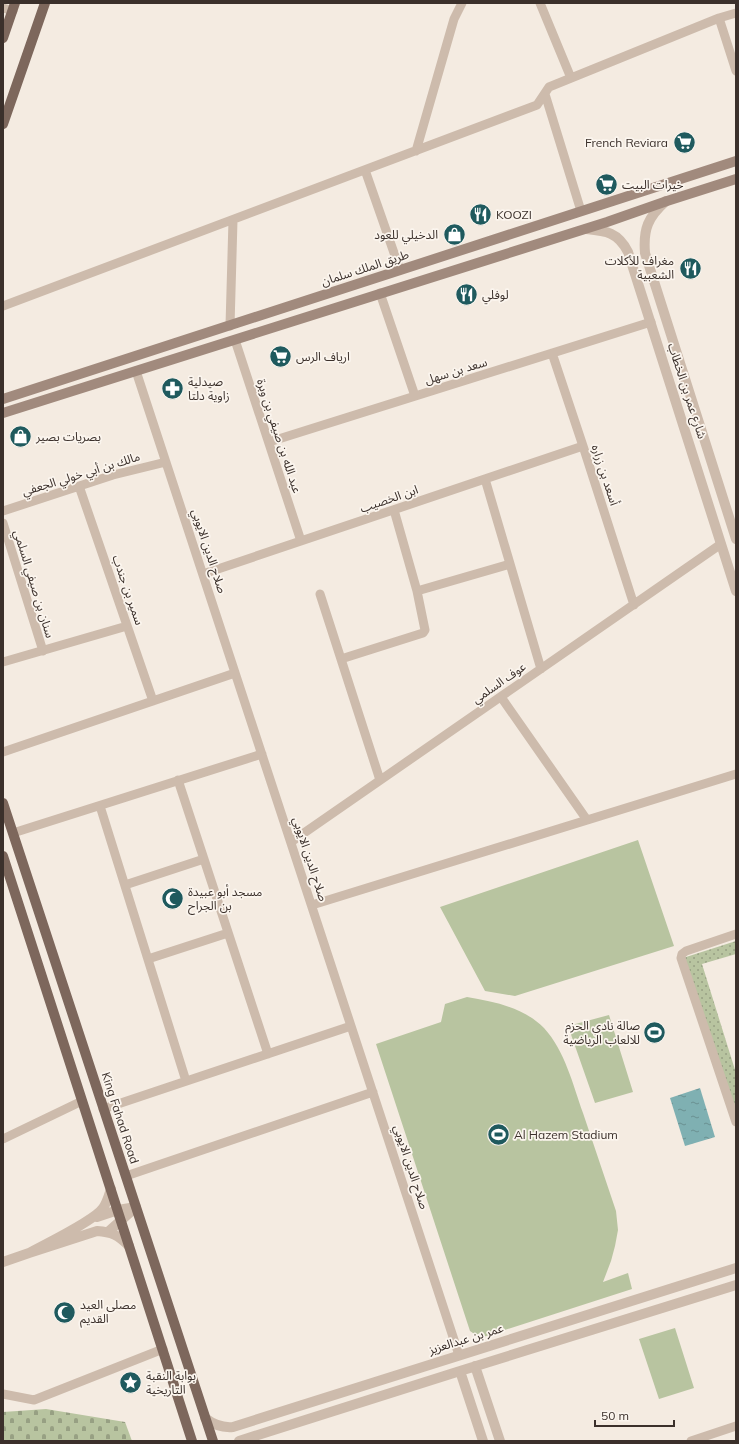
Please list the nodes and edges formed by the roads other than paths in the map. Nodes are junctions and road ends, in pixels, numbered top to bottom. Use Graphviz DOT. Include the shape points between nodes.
graph roads {
  1 [pos="45,3"];
  2 [pos="462,3"];
  3 [pos="540,3"];
  4 [pos="10,7"];
  5 [pos="736,13"];
  6 [pos="719,18"];
  7 [pos="3,38"];
  8 [pos="736,71"];
  9 [pos="571,78"];
  10 [pos="545,94"];
  11 [pos="3,124"];
  12 [pos="416,151"];
  13 [pos="736,161"];
  14 [pos="366,170"];
  15 [pos="736,179"];
  16 [pos="667,201"];
  17 [pos="581,211"];
  18 [pos="233,220"];
  19 [pos="584,229"];
  20 [pos="400,270"];
  21 [pos="380,294"];
  22 [pos="3,306"];
  23 [pos="651,322"];
  24 [pos="230,326"];
  25 [pos="235,340"];
  26 [pos="552,353"];
  27 [pos="136,371"];
  28 [pos="414,396"];
  29 [pos="3,399"];
  30 [pos="3,413"];
  31 [pos="269,442"];
  32 [pos="583,446"];
  33 [pos="166,462"];
  34 [pos="485,479"];
  35 [pos="79,486"];
  36 [pos="3,510"];
  37 [pos="394,510"];
  38 [pos="3,523"];
  39 [pos="736,540"];
  40 [pos="301,541"];
  41 [pos="721,544"];
  42 [pos="510,564"];
  43 [pos="203,574"];
  44 [pos="417,591"];
  45 [pos="736,591"];
  46 [pos="320,594"];
  47 [pos="634,605"];
  48 [pos="127,626"];
  49 [pos="43,651"];
  50 [pos="341,659"];
  51 [pos="3,662"];
  52 [pos="541,669"];
  53 [pos="235,673"];
  54 [pos="501,697"];
  55 [pos="153,701"];
  56 [pos="3,752"];
  57 [pos="262,754"];
  58 [pos="736,774"];
  59 [pos="178,780"];
  60 [pos="380,780"];
  61 [pos="3,803"];
  62 [pos="100,806"];
  63 [pos="587,820"];
  64 [pos="13,833"];
  65 [pos="291,842"];
  66 [pos="3,856"];
  67 [pos="204,859"];
  68 [pos="7,882"];
  69 [pos="125,885"];
  70 [pos="312,905"];
  71 [pos="228,933"];
  72 [pos="736,934"];
  73 [pos="148,959"];
  74 [pos="351,1026"];
  75 [pos="268,1054"];
  76 [pos="186,1081"];
  77 [pos="373,1092"];
  78 [pos="82,1101"];
  79 [pos="104,1109"];
  80 [pos="736,1122"];
  81 [pos="3,1139"];
  82 [pos="126,1176"];
  83 [pos="110,1188"];
  84 [pos="136,1207"];
  85 [pos="118,1210"];
  86 [pos="92,1218"];
  87 [pos="121,1221"];
  88 [pos="108,1232"];
  89 [pos="129,1246"];
  90 [pos="29,1253"];
  91 [pos="3,1262"];
  92 [pos="736,1268"];
  93 [pos="736,1285"];
  94 [pos="162,1349"];
  95 [pos="459,1355"];
  96 [pos="475,1366"];
  97 [pos="460,1371"];
  98 [pos="3,1394"];
  99 [pos="205,1418"];
  100 [pos="736,1426"];
  101 [pos="192,1441"];
  102 [pos="213,1441"];
  103 [pos="239,1441"];
  104 [pos="483,1441"];
  105 [pos="500,1441"];
  106 [pos="691,1441"];
  1 -- 11 [label="main road"];
  2 -- 12 [label="street" via="454,19"];
  3 -- 9 [label="street"];
  4 -- 7 [label="main road"];
  5 -- 6 [label="street"];
  6 -- 8 [label="street"];
  6 -- 9 [label="street"];
  9 -- 10 [label="street" via="550,87"];
  10 -- 12 [label="street" via="537,106"];
  10 -- 17 [label="street"];
  12 -- 14 [label="street"];
  13 -- 17 [label="main road, طريق الملك سلمان"];
  14 -- 18 [label="street"];
  14 -- 20 [label="street"];
  15 -- 16 [label="main road"];
  16 -- 19 [label="main road"];
  16 -- 39 [label="street, شارع عمر بن الخطاب" via="648,223 645,231 645,253"];
  17 -- 20 [label="main road, طريق الملك سلمان"];
  18 -- 22 [label="street"];
  18 -- 24 [label="street"];
  19 -- 21 [label="main road"];
  19 -- 23 [label="street, شارع عمر بن الخطاب" via="610,233 624,244"];
  20 -- 24 [label="main road, طريق الملك سلمان"];
  21 -- 25 [label="main road"];
  21 -- 28 [label="street"];
  23 -- 26 [label="street, سعد بن سهل"];
  23 -- 41 [label="street, شارع عمر بن الخطاب"];
  24 -- 29 [label="main road, طريق الملك سلمان"];
  25 -- 27 [label="main road"];
  25 -- 31 [label="street, عبد الله بن صيفي بن وبرة"];
  26 -- 28 [label="street, سعد بن سهل"];
  26 -- 32 [label="street, أسعد بن زراره"];
  27 -- 30 [label="main road"];
  27 -- 33 [label="street, صلاح الدين الايوبي"];
  28 -- 31 [label="street, سعد بن سهل"];
  31 -- 40 [label="street, عبد الله بن صيفي بن وبرة"];
  32 -- 34 [label="street, ابن الخصيب"];
  32 -- 47 [label="street, أسعد بن زراره"];
  33 -- 35 [label="street, مالك بن أبي خولي الجعفي"];
  33 -- 43 [label="street, صلاح الدين الايوبي"];
  34 -- 37 [label="street, ابن الخصيب"];
  34 -- 42 [label="street"];
  35 -- 36 [label="street, مالك بن أبي خولي الجعفي"];
  35 -- 48 [label="street, سمير بن جندب"];
  37 -- 40 [label="street, ابن الخصيب"];
  37 -- 44 [label="street"];
  38 -- 49 [label="street, سنان بن صيفي السلمي"];
  40 -- 43 [label="street, ابن الخصيب"];
  41 -- 45 [label="street, شارع عمر بن الخطاب"];
  41 -- 47 [label="street, عوف السلمي"];
  42 -- 44 [label="street"];
  42 -- 52 [label="street"];
  43 -- 53 [label="street, صلاح الدين الايوبي"];
  44 -- 50 [label="street" via="425,630 423,633"];
  46 -- 50 [label="street"];
  47 -- 52 [label="street, عوف السلمي"];
  48 -- 49 [label="street"];
  48 -- 55 [label="street, سمير بن جندب"];
  49 -- 51 [label="street"];
  50 -- 60 [label="street"];
  52 -- 54 [label="street, عوف السلمي"];
  53 -- 55 [label="street"];
  53 -- 57 [label="street, صلاح الدين الايوبي"];
  54 -- 60 [label="street, عوف السلمي"];
  54 -- 63 [label="street"];
  55 -- 56 [label="street"];
  57 -- 59 [label="street"];
  57 -- 65 [label="street, صلاح الدين الايوبي"];
  58 -- 63 [label="street"];
  59 -- 62 [label="street"];
  59 -- 67 [label="street"];
  60 -- 65 [label="street, عوف السلمي"];
  61 -- 64 [label="main road, King Fahad Road"];
  62 -- 64 [label="street"];
  62 -- 69 [label="street"];
  63 -- 70 [label="street"];
  64 -- 79 [label="main road, King Fahad Road"];
  65 -- 70 [label="street, صلاح الدين الايوبي"];
  66 -- 68 [label="main road"];
  67 -- 69 [label="street"];
  67 -- 71 [label="street"];
  68 -- 78 [label="main road"];
  69 -- 73 [label="street"];
  70 -- 74 [label="street, صلاح الدين الايوبي"];
  71 -- 73 [label="street"];
  71 -- 75 [label="street"];
  72 -- 80 [label="street" via="686,950 681,958"];
  73 -- 76 [label="street"];
  74 -- 75 [label="street"];
  74 -- 77 [label="street, صلاح الدين الايوبي"];
  75 -- 76 [label="street"];
  76 -- 79 [label="street"];
  77 -- 82 [label="street"];
  77 -- 95 [label="street, صلاح الدين الايوبي"];
  78 -- 81 [label="street"];
  78 -- 83 [label="main road"];
  79 -- 82 [label="main road, King Fahad Road"];
  82 -- 84 [label="main road, King Fahad Road"];
  83 -- 85 [label="main road"];
  83 -- 86 [label="street" via="108,1199"];
  84 -- 85 [label="street"];
  84 -- 87 [label="street"];
  84 -- 99 [label="main road, King Fahad Road"];
  85 -- 86 [label="street"];
  85 -- 87 [label="main road"];
  86 -- 90 [label="street"];
  87 -- 88 [label="street"];
  87 -- 89 [label="main road"];
  88 -- 89 [label="street"];
  88 -- 90 [label="street" via="97,1231"];
  89 -- 94 [label="main road"];
  90 -- 91 [label="street"];
  92 -- 95 [label="street, عمر بن عبدالعزيز"];
  93 -- 96 [label="street"];
  94 -- 98 [label="street" via="34,1400"];
  94 -- 101 [label="main road"];
  95 -- 99 [label="street, عمر بن عبدالعزيز" via="233,1426 218,1426"];
  96 -- 97 [label="street"];
  96 -- 105 [label="street"];
  97 -- 103 [label="street"];
  97 -- 104 [label="street"];
  99 -- 102 [label="main road, King Fahad Road"];
  100 -- 106 [label="street"];
}
